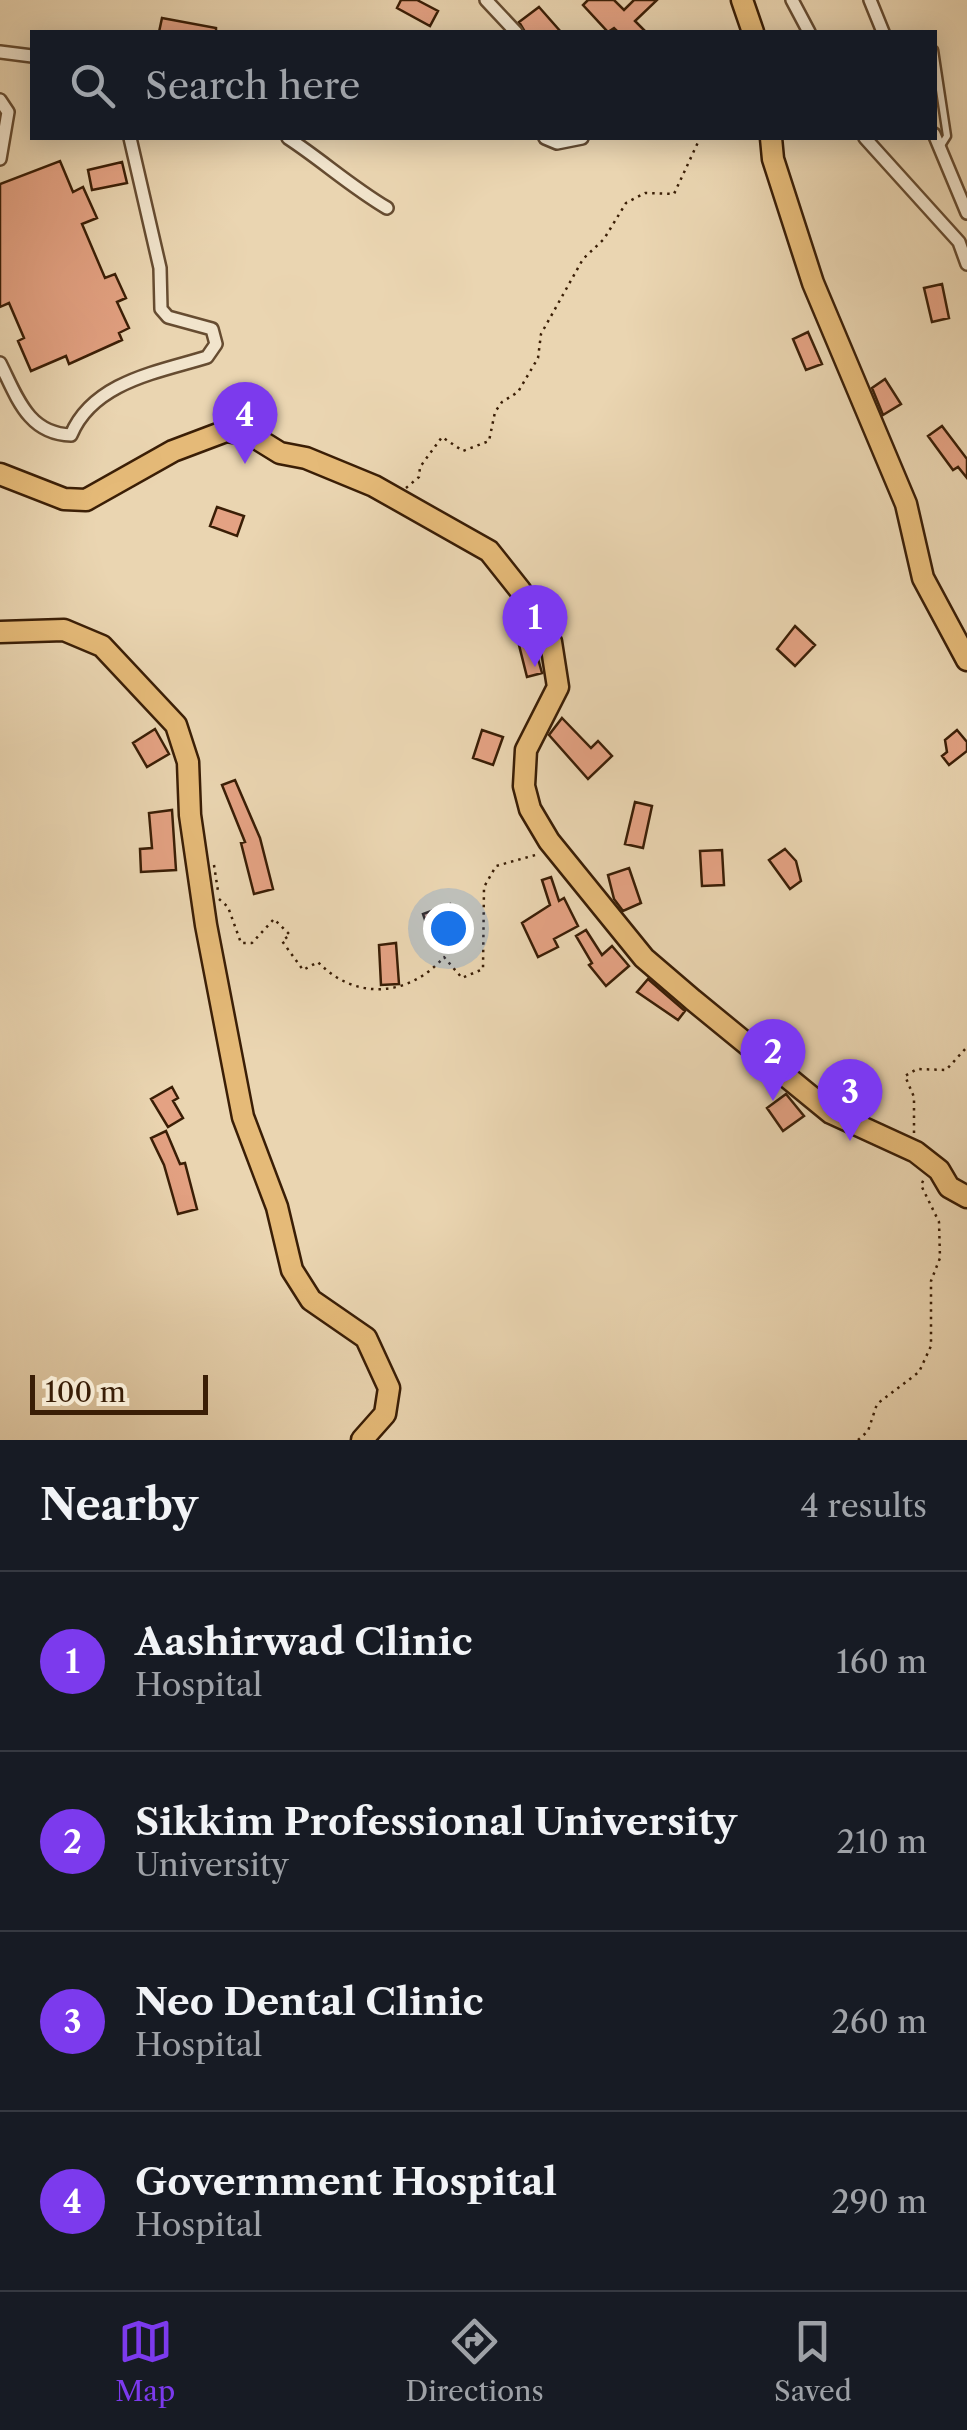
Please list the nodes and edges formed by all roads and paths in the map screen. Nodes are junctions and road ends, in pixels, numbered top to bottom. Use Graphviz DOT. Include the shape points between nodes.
graph roads {
  1 [pos="486,0"];
  2 [pos="742,0"];
  3 [pos="792,0"];
  4 [pos="870,0"];
  5 [pos="514,30"];
  6 [pos="752,30"];
  7 [pos="808,30"];
  8 [pos="881,30"];
  9 [pos="0,52"];
  10 [pos="30,56"];
  11 [pos="937,70"];
  12 [pos="0,100"];
  13 [pos="130,140"];
  14 [pos="291,140"];
  15 [pos="699,140"];
  16 [pos="771,140"];
  17 [pos="867,140"];
  18 [pos="937,140"];
  19 [pos="940,148"];
  20 [pos="0,159"];
  21 [pos="387,208"];
  22 [pos="967,214"];
  23 [pos="967,264"];
  24 [pos="0,363"];
  25 [pos="0,474"];
  26 [pos="407,505"];
  27 [pos="0,632"];
  28 [pos="967,660"];
  29 [pos="548,841"];
  30 [pos="196,848"];
  31 [pos="967,1047"];
  32 [pos="924,1158"];
  33 [pos="967,1197"];
  34 [pos="362,1440"];
  35 [pos="858,1440"];
  1 -- 5 [label="street"];
  2 -- 6 [label="highway"];
  3 -- 7 [label="street"];
  4 -- 8 [label="street"];
  9 -- 10 [label="street"];
  11 -- 19 [label="lane" via="947,136"];
  12 -- 20 [label="street" via="8,112"];
  13 -- 24 [label="street" via="160,268 161,308 212,329 216,344 207,357 124,383 78,419 72,435 27,418"];
  14 -- 21 [label="street"];
  15 -- 26 [label="path" via="674,194 645,193 626,203 583,260 541,334 538,358 518,392 495,412 489,441 463,451 442,437 419,477 404,489"];
  16 -- 28 [label="highway" via="814,283 906,504 923,578"];
  17 -- 23 [label="street" via="959,242"];
  18 -- 19 [label="street"];
  19 -- 22 [label="street"];
  25 -- 26 [label="highway" via="64,499 86,500 172,451 226,431 251,435"];
  26 -- 29 [label="highway" via="489,551 552,642 558,687 526,750 524,786"];
  27 -- 30 [label="highway" via="64,630 102,646 139,681 176,725 188,762"];
  29 -- 30 [label="path" via="528,860 496,866 484,887 483,969 462,978 444,957 419,982 394,990 361,990 318,962 303,970 282,941 290,935 274,919 252,943 240,943 228,908 218,900 218,872"];
  29 -- 32 [label="highway" via="644,958 693,1000 831,1113"];
  30 -- 34 [label="highway" via="243,1117 277,1206 292,1270 312,1300 366,1338 389,1388 385,1414"];
  31 -- 32 [label="path" via="946,1070 917,1069 905,1076"];
  32 -- 33 [label="highway"];
  32 -- 35 [label="path" via="921,1186 939,1222 930,1346 920,1372 877,1404 868,1432"];
}
